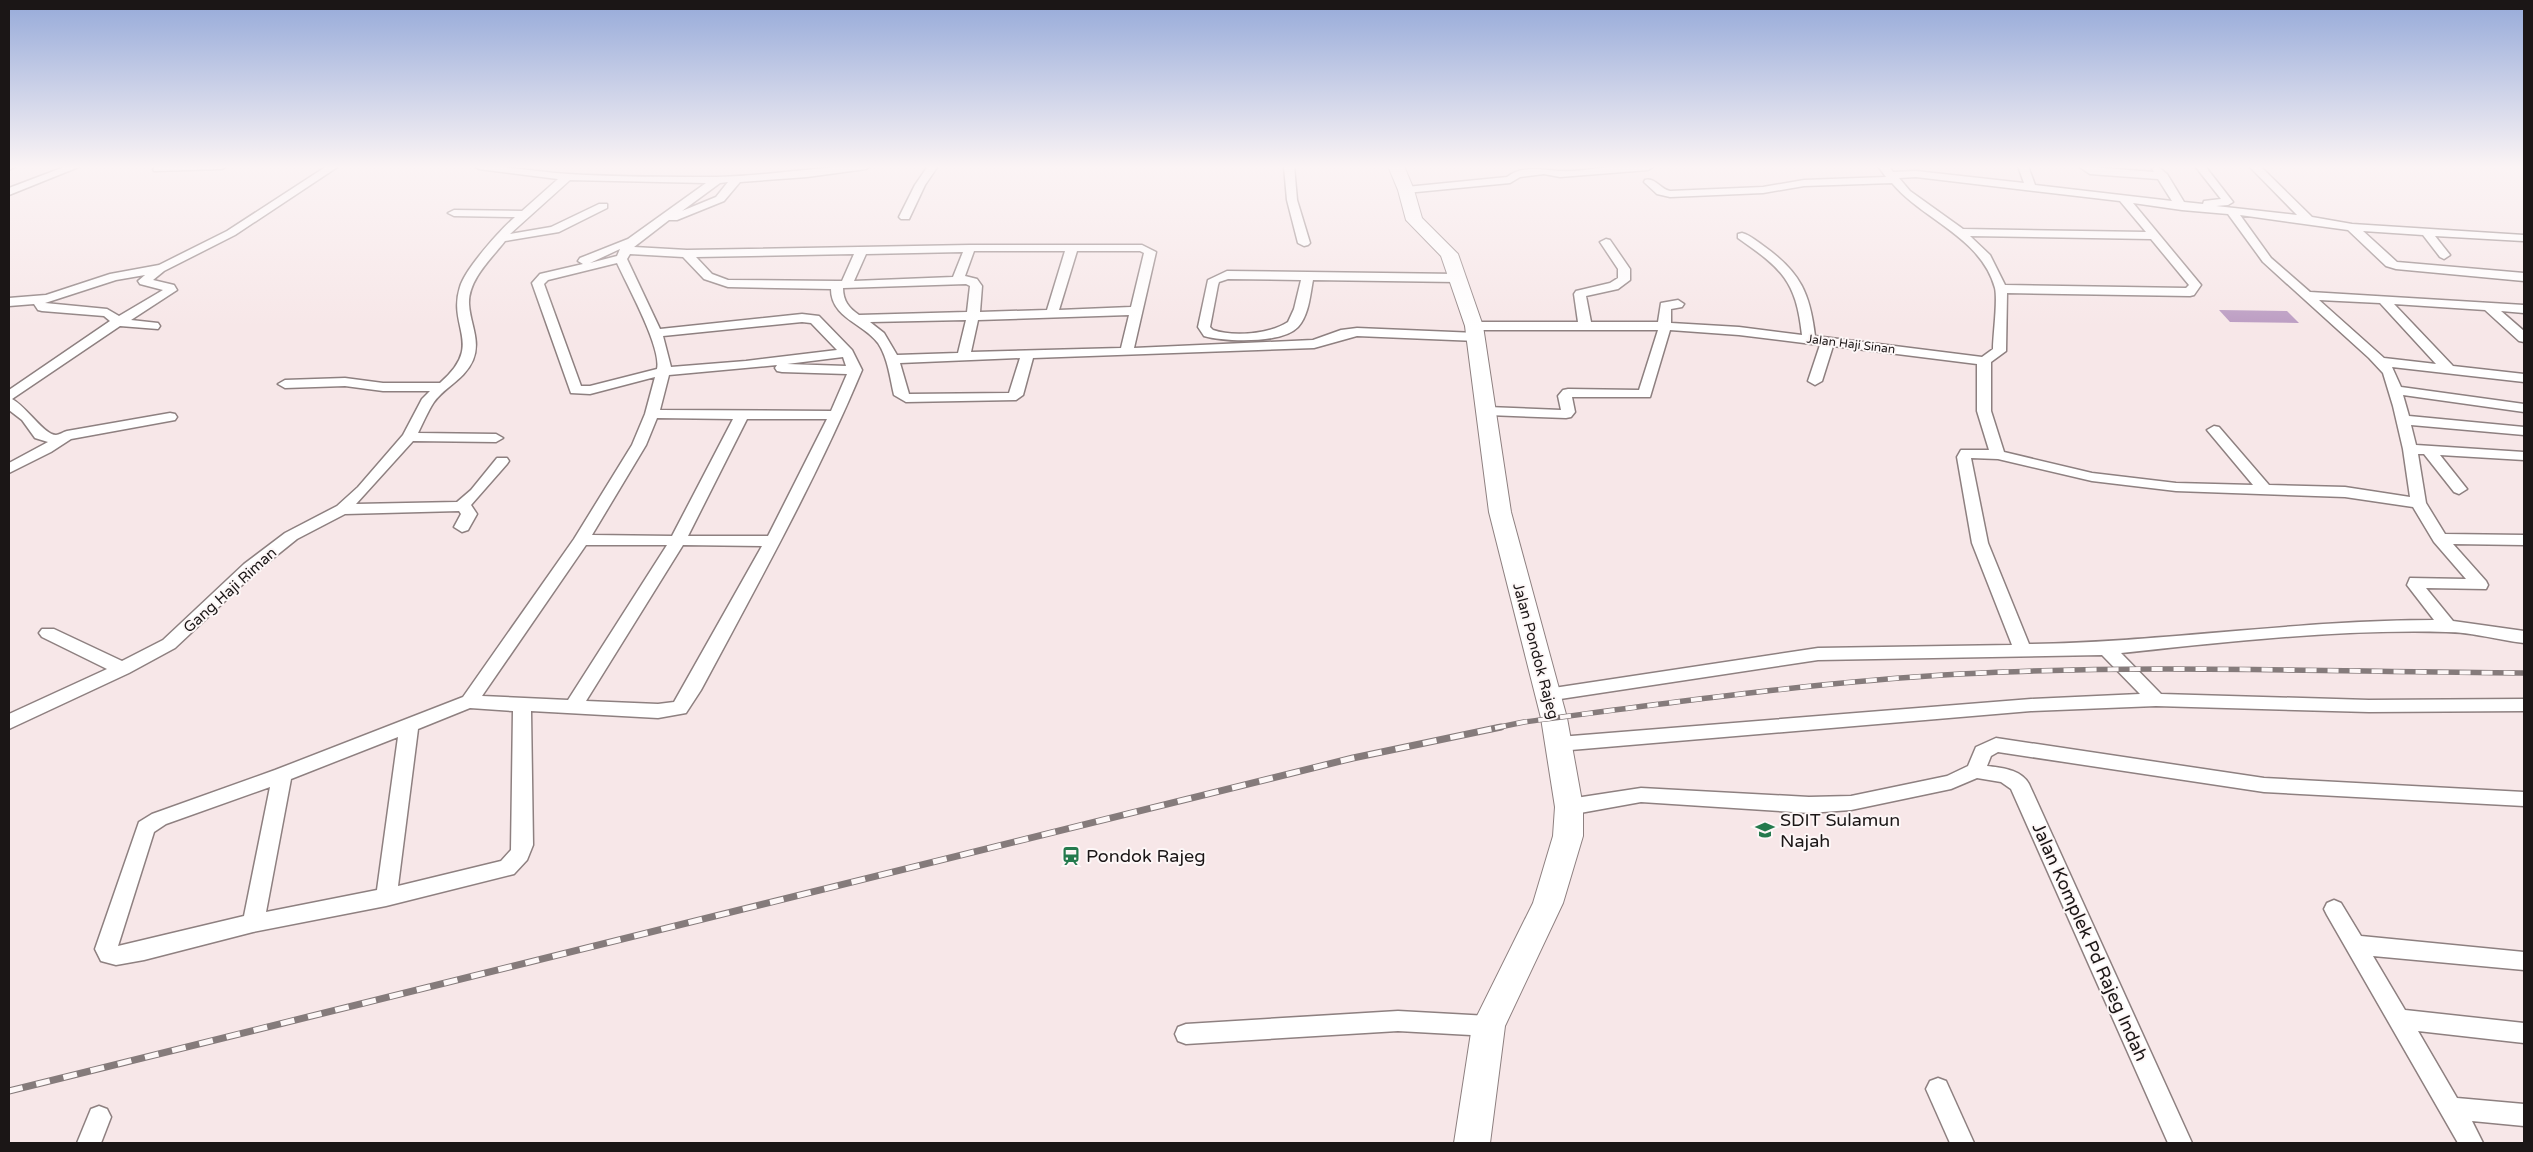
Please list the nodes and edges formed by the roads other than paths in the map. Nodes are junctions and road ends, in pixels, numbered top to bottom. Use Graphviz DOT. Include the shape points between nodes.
graph roads {
  1 [pos="251,220"];
  2 [pos="519,220"];
  3 [pos="578,220"];
  4 [pos="661,220"];
  5 [pos="667,220"];
  6 [pos="1298,220"];
  7 [pos="1414,220"];
  8 [pos="1943,220"];
  9 [pos="2142,220"];
  10 [pos="2238,220"];
  11 [pos="2308,220"];
  12 [pos="655,224"];
  13 [pos="2352,226"];
  14 [pos="1960,232"];
  15 [pos="2426,232"];
  16 [pos="1742,236"];
  17 [pos="2152,236"];
  18 [pos="502,238"];
  19 [pos="2523,238"];
  20 [pos="1606,242"];
  21 [pos="1304,243"];
  22 [pos="970,248"];
  23 [pos="1072,248"];
  24 [pos="626,250"];
  25 [pos="862,250"];
  26 [pos="688,254"];
  27 [pos="2444,255"];
  28 [pos="162,268"];
  29 [pos="562,272"];
  30 [pos="1308,277"];
  31 [pos="2524,277"];
  32 [pos="1458,278"];
  33 [pos="957,281"];
  34 [pos="842,285"];
  35 [pos="2001,289"];
  36 [pos="2305,295"];
  37 [pos="38,301"];
  38 [pos="2384,301"];
  39 [pos="9,302"];
  40 [pos="1678,304"];
  41 [pos="2488,306"];
  42 [pos="2524,309"];
  43 [pos="1137,311"];
  44 [pos="1052,313"];
  45 [pos="974,316"];
  46 [pos="857,319"];
  47 [pos="119,322"];
  48 [pos="154,326"];
  49 [pos="1585,326"];
  50 [pos="1664,326"];
  51 [pos="1475,331"];
  52 [pos="656,333"];
  53 [pos="2524,338"];
  54 [pos="1809,339"];
  55 [pos="1828,340"];
  56 [pos="1127,352"];
  57 [pos="847,353"];
  58 [pos="1028,354"];
  59 [pos="964,355"];
  60 [pos="893,358"];
  61 [pos="1984,361"];
  62 [pos="2382,362"];
  63 [pos="746,365"];
  64 [pos="855,370"];
  65 [pos="2449,370"];
  66 [pos="664,371"];
  67 [pos="2524,378"];
  68 [pos="1815,381"];
  69 [pos="285,384"];
  70 [pos="440,387"];
  71 [pos="2395,390"];
  72 [pos="9,396"];
  73 [pos="9,403"];
  74 [pos="2524,408"];
  75 [pos="1488,411"];
  76 [pos="652,414"];
  77 [pos="742,414"];
  78 [pos="836,416"];
  79 [pos="170,417"];
  80 [pos="2404,420"];
  81 [pos="2214,430"];
  82 [pos="2524,431"];
  83 [pos="409,437"];
  84 [pos="496,438"];
  85 [pos="58,440"];
  86 [pos="2410,449"];
  87 [pos="2428,450"];
  88 [pos="1998,455"];
  89 [pos="2521,459"];
  90 [pos="502,461"];
  91 [pos="9,469"];
  92 [pos="2459,489"];
  93 [pos="2265,490"];
  94 [pos="2418,503"];
  95 [pos="461,506"];
  96 [pos="342,509"];
  97 [pos="462,528"];
  98 [pos="2440,539"];
  99 [pos="581,540"];
  100 [pos="678,540"];
  101 [pos="2524,540"];
  102 [pos="773,541"];
  103 [pos="2448,626"];
  104 [pos="48,633"];
  105 [pos="2524,637"];
  106 [pos="2106,649"];
  107 [pos="2023,650"];
  108 [pos="124,668"];
  109 [pos="1547,695"];
  110 [pos="2156,700"];
  111 [pos="469,702"];
  112 [pos="522,705"];
  113 [pos="2524,705"];
  114 [pos="574,706"];
  115 [pos="9,722"];
  116 [pos="409,725"];
  117 [pos="1559,744"];
  118 [pos="1975,771"];
  119 [pos="282,774"];
  120 [pos="2524,799"];
  121 [pos="1569,808"];
  122 [pos="386,897"];
  123 [pos="2334,909"];
  124 [pos="253,923"];
  125 [pos="2356,945"];
  126 [pos="2524,961"];
  127 [pos="2398,1019"];
  128 [pos="1489,1026"];
  129 [pos="2524,1033"];
  130 [pos="1186,1034"];
  131 [pos="1938,1089"];
  132 [pos="2450,1108"];
  133 [pos="2524,1115"];
  134 [pos="99,1117"];
  135 [pos="89,1143"];
  136 [pos="1472,1143"];
  137 [pos="1962,1143"];
  138 [pos="2180,1143"];
  139 [pos="2471,1143"];
  1 -- 28 [label="street"];
  2 -- 18 [label="street, Gang Haji Riman"];
  3 -- 18 [label="street" via="559,230"];
  4 -- 12 [label="street"];
  5 -- 12 [label="street"];
  6 -- 21 [label="street"];
  7 -- 32 [label="main road, Jalan Pondok Rajeg" via="1450,254"];
  8 -- 14 [label="street"];
  9 -- 17 [label="street"];
  10 -- 36 [label="street" via="2267,260"];
  11 -- 13 [label="street"];
  12 -- 24 [label="street"];
  13 -- 15 [label="street"];
  13 -- 31 [label="street" via="2396,265"];
  14 -- 17 [label="street"];
  14 -- 35 [label="street" via="1986,257"];
  15 -- 19 [label="street"];
  15 -- 27 [label="street"];
  16 -- 54 [label="street" via="1777,261 1793,279 1802,297"];
  17 -- 35 [label="street" via="2195,285 2190,292"];
  18 -- 70 [label="street, Gang Haji Riman" via="466,286 463,303 471,344 463,368"];
  20 -- 49 [label="street" via="1624,269 1624,280 1614,286 1580,294"];
  22 -- 23 [label="street"];
  22 -- 25 [label="street"];
  22 -- 33 [label="street"];
  23 -- 43 [label="street" via="1142,248 1150,252"];
  23 -- 44 [label="street"];
  24 -- 26 [label="street"];
  24 -- 29 [label="street"];
  24 -- 29 [label="street" via="611,248"];
  24 -- 52 [label="street"];
  25 -- 26 [label="street"];
  25 -- 34 [label="street"];
  26 -- 34 [label="street" via="706,277 720,283"];
  28 -- 37 [label="street" via="114,277"];
  28 -- 47 [label="street" via="144,281 171,290"];
  29 -- 66 [label="street" via="544,277 538,283 576,390 590,390"];
  30 -- 30 [label="street" via="1295,323 1283,332 1223,336 1209,333 1204,327 1212,285 1220,277 1238,273"];
  30 -- 32 [label="street"];
  32 -- 51 [label="main road, Jalan Pondok Rajeg"];
  33 -- 34 [label="street"];
  33 -- 45 [label="street" via="973,282 976,286"];
  34 -- 46 [label="street" via="835,296 841,308"];
  35 -- 61 [label="street" via="1999,352"];
  36 -- 38 [label="street"];
  36 -- 62 [label="street"];
  37 -- 39 [label="street"];
  37 -- 47 [label="street" via="46,308 107,313"];
  38 -- 41 [label="street"];
  38 -- 65 [label="street"];
  40 -- 50 [label="street" via="1664,306"];
  41 -- 42 [label="street"];
  41 -- 53 [label="street"];
  43 -- 44 [label="street"];
  43 -- 56 [label="street"];
  44 -- 45 [label="street"];
  45 -- 46 [label="street"];
  45 -- 59 [label="street"];
  46 -- 60 [label="street" via="879,336"];
  47 -- 48 [label="street"];
  47 -- 72 [label="street"];
  49 -- 50 [label="street, Jalan Haji Sinan"];
  49 -- 51 [label="street, Jalan Haji Sinan"];
  50 -- 54 [label="street, Jalan Haji Sinan"];
  50 -- 75 [label="street" via="1645,394 1568,393 1565,396 1566,414"];
  51 -- 56 [label="street, Jalan Haji Sinan" via="1357,332 1314,344"];
  51 -- 75 [label="main road, Jalan Pondok Rajeg"];
  52 -- 57 [label="street" via="810,318 818,322"];
  52 -- 66 [label="street" via="665,363"];
  54 -- 55 [label="street, Jalan Haji Sinan"];
  55 -- 61 [label="street, Jalan Haji Sinan"];
  55 -- 68 [label="street"];
  56 -- 58 [label="street, Jalan Haji Sinan"];
  57 -- 63 [label="street"];
  57 -- 64 [label="street"];
  58 -- 59 [label="street, Jalan Haji Sinan"];
  58 -- 60 [label="street" via="1016,395 1011,397 906,398 900,395"];
  59 -- 60 [label="street, Jalan Haji Sinan"];
  61 -- 88 [label="street" via="1984,411"];
  62 -- 65 [label="street"];
  62 -- 71 [label="street"];
  63 -- 64 [label="street"];
  63 -- 66 [label="street"];
  64 -- 78 [label="street"];
  65 -- 67 [label="street"];
  66 -- 76 [label="street"];
  69 -- 70 [label="street" via="345,382"];
  70 -- 83 [label="street, Gang Haji Riman" via="429,399"];
  71 -- 74 [label="street"];
  71 -- 80 [label="street"];
  73 -- 85 [label="street" via="28,417 40,435"];
  75 -- 109 [label="main road, Jalan Pondok Rajeg" via="1500,512"];
  76 -- 77 [label="street"];
  76 -- 99 [label="street" via="639,445"];
  77 -- 78 [label="street"];
  77 -- 100 [label="street"];
  78 -- 102 [label="street"];
  79 -- 85 [label="street" via="77,432"];
  80 -- 82 [label="street"];
  80 -- 86 [label="street"];
  81 -- 93 [label="street"];
  83 -- 84 [label="street"];
  83 -- 96 [label="street, Gang Haji Riman"];
  85 -- 91 [label="street"];
  86 -- 87 [label="street"];
  86 -- 94 [label="street"];
  87 -- 89 [label="street"];
  87 -- 92 [label="street"];
  88 -- 93 [label="street" via="2092,478 2176,487"];
  88 -- 107 [label="street" via="1966,453 1964,457 1980,542"];
  90 -- 95 [label="street"];
  93 -- 94 [label="street" via="2345,492"];
  94 -- 98 [label="street"];
  95 -- 96 [label="street"];
  95 -- 97 [label="street" via="468,509 469,514"];
  96 -- 108 [label="street, Gang Haji Riman" via="291,536 250,568 175,639"];
  98 -- 101 [label="street"];
  98 -- 103 [label="street" via="2480,585 2416,582"];
  99 -- 100 [label="street"];
  99 -- 111 [label="street"];
  100 -- 102 [label="street"];
  100 -- 114 [label="street"];
  102 -- 114 [label="street" via="680,708 658,711"];
  103 -- 105 [label="street"];
  103 -- 106 [label="street" via="2274,632"];
  104 -- 108 [label="street"];
  106 -- 107 [label="street"];
  106 -- 110 [label="street"];
  107 -- 109 [label="street" via="1818,654"];
  108 -- 115 [label="street, Gang Haji Riman"];
  109 -- 117 [label="main road, Jalan Pondok Rajeg"];
  110 -- 113 [label="street" via="2369,706"];
  110 -- 117 [label="street" via="2031,705"];
  111 -- 112 [label="street"];
  111 -- 116 [label="street"];
  112 -- 114 [label="street"];
  112 -- 122 [label="street" via="523,845 520,854 507,868 497,872"];
  116 -- 119 [label="street"];
  116 -- 122 [label="street"];
  117 -- 121 [label="main road, Jalan Pondok Rajeg"];
  118 -- 120 [label="street" via="1983,752 1996,745 2200,778 2264,785"];
  118 -- 121 [label="street" via="1951,782 1850,802 1809,805 1641,795"];
  118 -- 138 [label="street, Jalan Komplek Pd Rajeg Indah" via="2011,778 2019,784"];
  119 -- 124 [label="street"];
  119 -- 124 [label="street" via="159,819 146,827 106,949 116,956 133,953"];
  121 -- 128 [label="main road, Jalan Pondok Rajeg" via="1568,836 1548,903"];
  122 -- 124 [label="street"];
  123 -- 125 [label="street"];
  125 -- 126 [label="street"];
  125 -- 127 [label="street"];
  127 -- 129 [label="street"];
  127 -- 132 [label="street"];
  128 -- 130 [label="street" via="1398,1021"];
  128 -- 136 [label="main road, Jalan Pondok Rajeg"];
  131 -- 137 [label="street"];
  132 -- 133 [label="street"];
  132 -- 139 [label="street"];
  134 -- 135 [label="street"];
}
